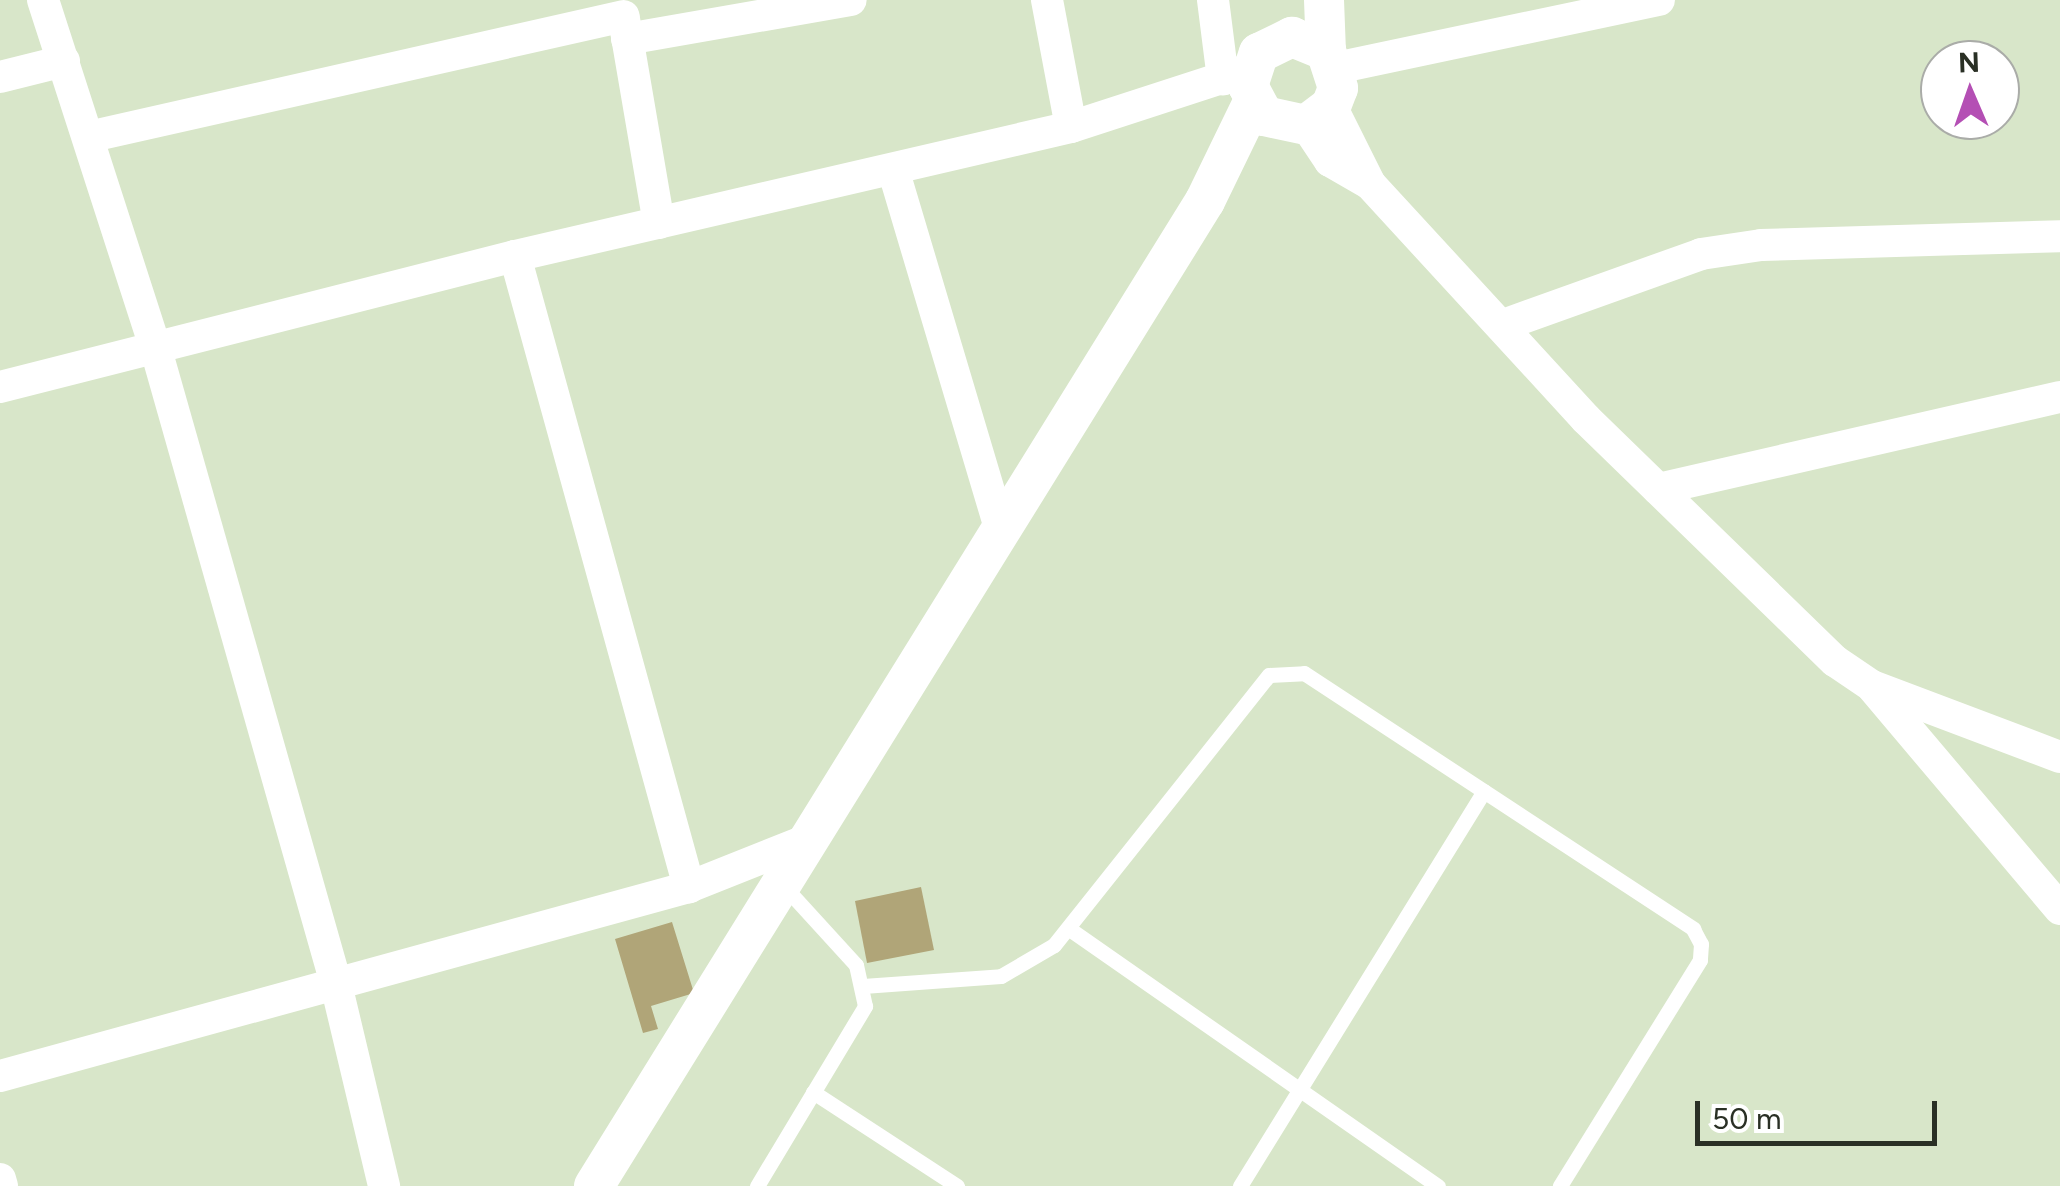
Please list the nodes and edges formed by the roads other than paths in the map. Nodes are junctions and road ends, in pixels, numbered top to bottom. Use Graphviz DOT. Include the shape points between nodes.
graph roads {
  1 [pos="43,0"];
  2 [pos="851,0"];
  3 [pos="1048,0"];
  4 [pos="1213,0"];
  5 [pos="1292,0"];
  6 [pos="1324,0"];
  7 [pos="1659,0"];
  8 [pos="624,18"];
  9 [pos="64,61"];
  10 [pos="1250,73"];
  11 [pos="0,78"];
  12 [pos="1318,95"];
  13 [pos="1071,128"];
  14 [pos="88,136"];
  15 [pos="893,169"];
  16 [pos="1205,201"];
  17 [pos="659,223"];
  18 [pos="2060,236"];
  19 [pos="515,256"];
  20 [pos="1506,324"];
  21 [pos="155,346"];
  22 [pos="0,388"];
  23 [pos="2060,397"];
  24 [pos="1658,489"];
  25 [pos="1002,532"];
  26 [pos="1872,686"];
  27 [pos="2060,756"];
  28 [pos="1484,791"];
  29 [pos="807,840"];
  30 [pos="783,884"];
  31 [pos="690,887"];
  32 [pos="2060,909"];
  33 [pos="1068,928"];
  34 [pos="334,980"];
  35 [pos="863,986"];
  36 [pos="0,1076"];
  37 [pos="813,1092"];
  38 [pos="1298,1092"];
  39 [pos="384,1186"];
  40 [pos="594,1186"];
  41 [pos="756,1186"];
  42 [pos="957,1186"];
  43 [pos="1240,1186"];
  44 [pos="1438,1186"];
  45 [pos="1560,1186"];
  1 -- 9 [label="street"];
  2 -- 8 [label="street"];
  3 -- 13 [label="street"];
  4 -- 10 [label="street"];
  5 -- 10 [label="street"];
  6 -- 12 [label="street"];
  7 -- 12 [label="street"];
  8 -- 14 [label="street"];
  8 -- 17 [label="street"];
  9 -- 11 [label="street"];
  9 -- 14 [label="street"];
  10 -- 12 [label="street" via="1264,116"];
  10 -- 12 [label="street" via="1292,36"];
  10 -- 13 [label="street"];
  10 -- 16 [label="street"];
  12 -- 16 [label="street"];
  12 -- 20 [label="street" via="1330,162 1370,184"];
  13 -- 15 [label="street"];
  14 -- 21 [label="street"];
  15 -- 17 [label="street"];
  15 -- 25 [label="street"];
  16 -- 25 [label="street"];
  17 -- 19 [label="street"];
  18 -- 20 [label="street" via="1761,245 1700,254"];
  19 -- 21 [label="street"];
  19 -- 31 [label="street"];
  20 -- 24 [label="street"];
  21 -- 22 [label="street"];
  21 -- 34 [label="street"];
  23 -- 24 [label="street"];
  24 -- 26 [label="street" via="1836,662"];
  25 -- 29 [label="street"];
  26 -- 27 [label="street"];
  26 -- 32 [label="street"];
  28 -- 33 [label="lane" via="1304,673 1269,675"];
  28 -- 38 [label="lane"];
  28 -- 45 [label="lane" via="1693,929 1701,944 1700,960"];
  29 -- 30 [label="street"];
  29 -- 31 [label="street"];
  30 -- 35 [label="lane" via="856,965"];
  30 -- 40 [label="street"];
  31 -- 34 [label="street"];
  33 -- 35 [label="lane" via="1054,946 1001,976"];
  33 -- 38 [label="lane"];
  34 -- 36 [label="street"];
  34 -- 39 [label="street"];
  35 -- 37 [label="lane" via="865,1006"];
  37 -- 41 [label="lane"];
  37 -- 42 [label="lane"];
  38 -- 43 [label="lane"];
  38 -- 44 [label="lane"];
}
